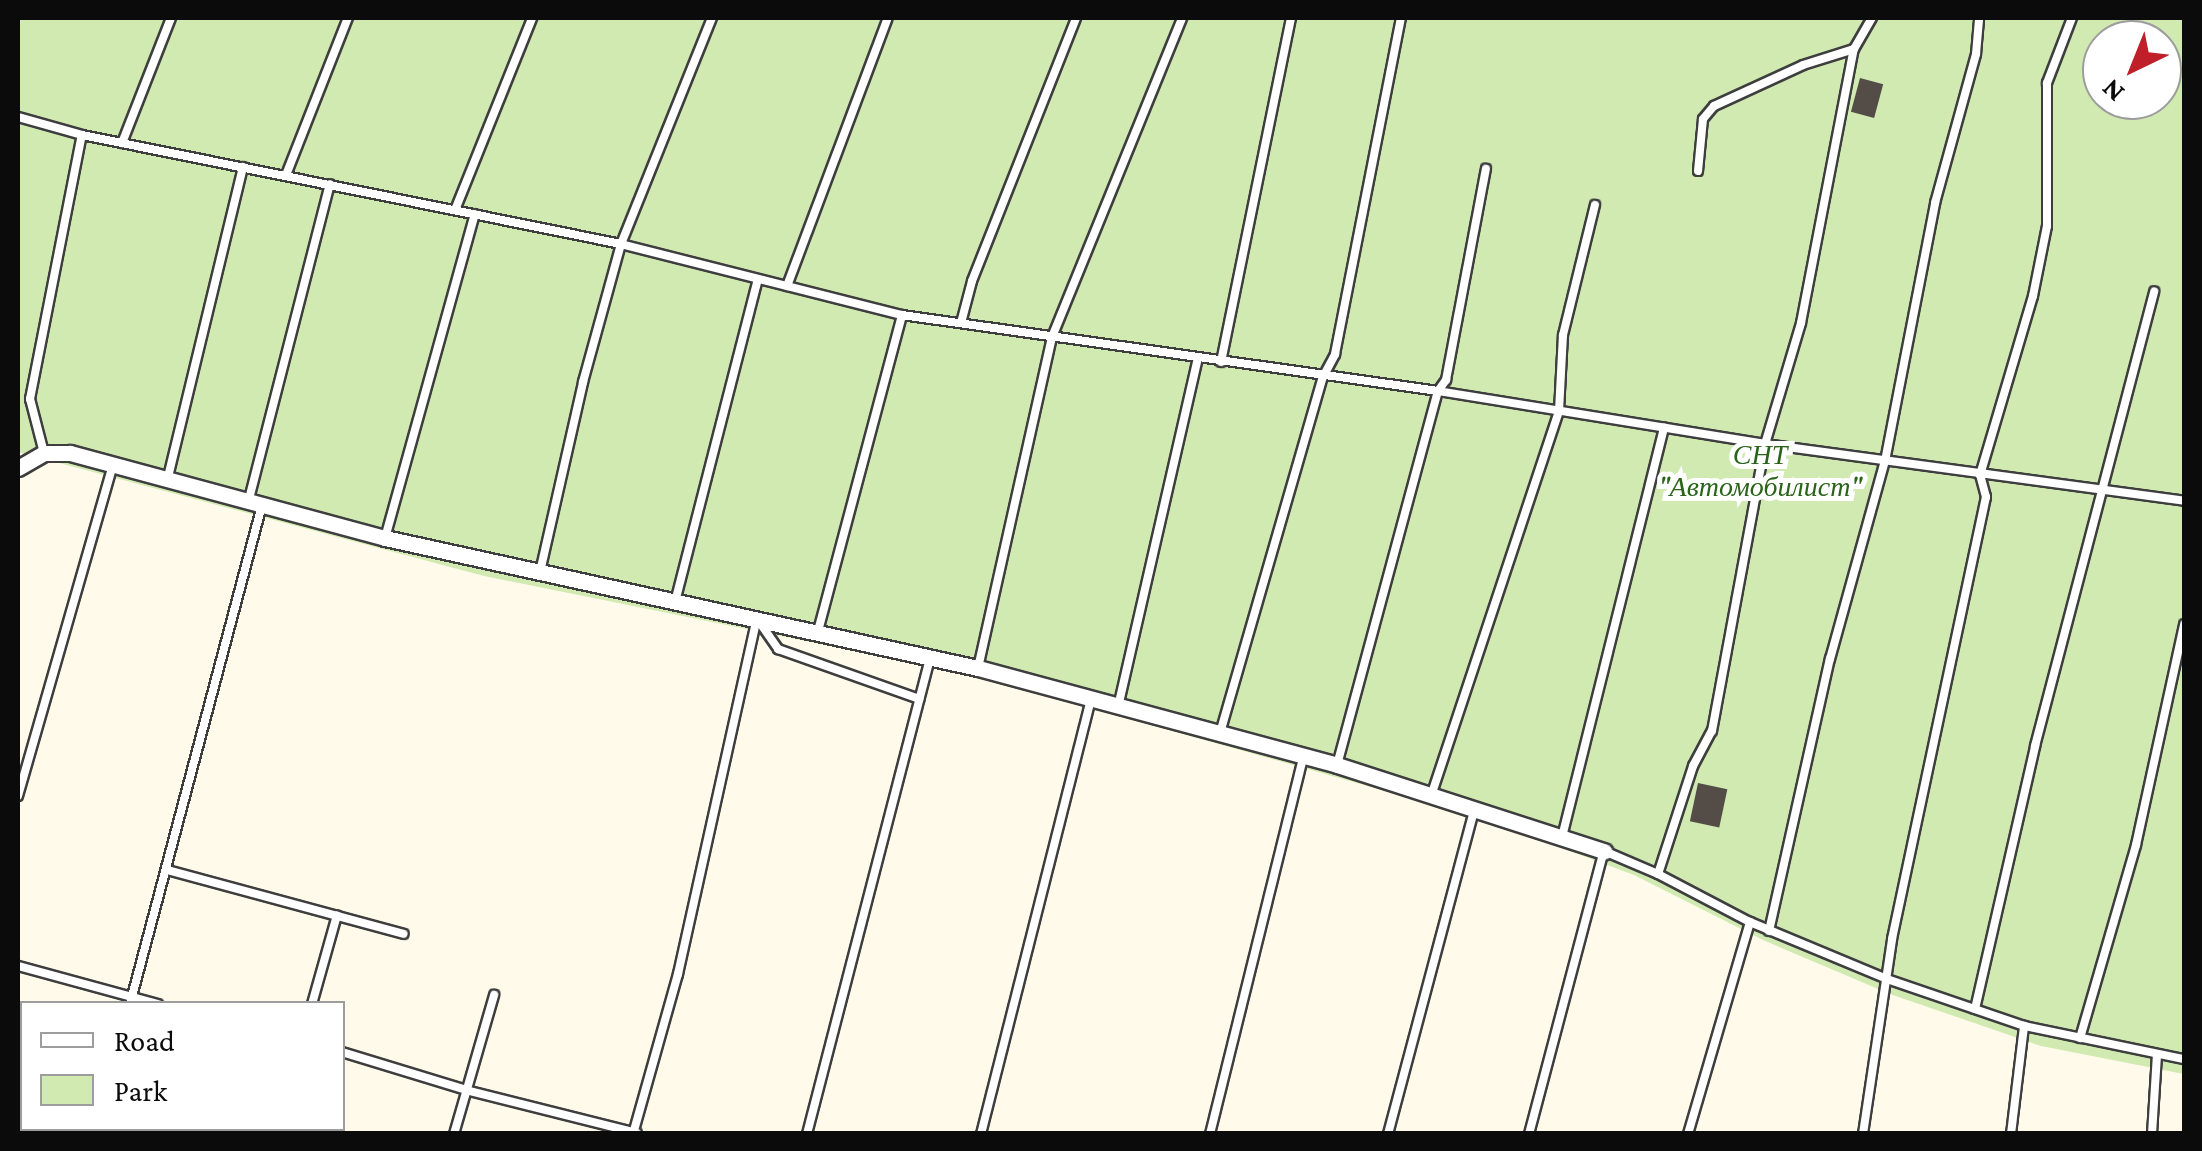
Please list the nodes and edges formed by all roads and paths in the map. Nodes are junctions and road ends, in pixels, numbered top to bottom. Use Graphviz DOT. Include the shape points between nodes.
graph roads {
  1 [pos="171,18"];
  2 [pos="348,18"];
  3 [pos="532,18"];
  4 [pos="712,18"];
  5 [pos="888,18"];
  6 [pos="1076,18"];
  7 [pos="1182,18"];
  8 [pos="1291,18"];
  9 [pos="1401,18"];
  10 [pos="1872,18"];
  11 [pos="1980,18"];
  12 [pos="2072,18"];
  13 [pos="1854,50"];
  14 [pos="18,117"];
  15 [pos="82,135"];
  16 [pos="122,143"];
  17 [pos="243,167"];
  18 [pos="1486,169"];
  19 [pos="1698,171"];
  20 [pos="286,175"];
  21 [pos="330,184"];
  22 [pos="1595,204"];
  23 [pos="454,210"];
  24 [pos="474,214"];
  25 [pos="621,244"];
  26 [pos="758,278"];
  27 [pos="787,286"];
  28 [pos="2154,291"];
  29 [pos="902,314"];
  30 [pos="961,323"];
  31 [pos="1052,337"];
  32 [pos="1198,359"];
  33 [pos="1222,362"];
  34 [pos="1323,377"];
  35 [pos="1438,391"];
  36 [pos="1559,411"];
  37 [pos="1664,428"];
  38 [pos="1765,444"];
  39 [pos="44,453"];
  40 [pos="1884,461"];
  41 [pos="113,464"];
  42 [pos="18,468"];
  43 [pos="1980,474"];
  44 [pos="168,477"];
  45 [pos="2103,490"];
  46 [pos="256,501"];
  47 [pos="2184,501"];
  48 [pos="386,538"];
  49 [pos="540,572"];
  50 [pos="675,602"];
  51 [pos="758,619"];
  52 [pos="2184,624"];
  53 [pos="818,631"];
  54 [pos="930,657"];
  55 [pos="978,668"];
  56 [pos="919,699"];
  57 [pos="1091,699"];
  58 [pos="1118,707"];
  59 [pos="1220,734"];
  60 [pos="1303,757"];
  61 [pos="1337,765"];
  62 [pos="1432,793"];
  63 [pos="18,796"];
  64 [pos="1474,808"];
  65 [pos="1562,837"];
  66 [pos="1604,851"];
  67 [pos="167,870"];
  68 [pos="1658,874"];
  69 [pos="337,915"];
  70 [pos="1750,922"];
  71 [pos="1769,931"];
  72 [pos="404,934"];
  73 [pos="18,966"];
  74 [pos="1886,979"];
  75 [pos="494,995"];
  76 [pos="130,1000"];
  77 [pos="313,1001"];
  78 [pos="1975,1008"];
  79 [pos="2024,1026"];
  80 [pos="2080,1038"];
  81 [pos="345,1053"];
  82 [pos="2157,1055"];
  83 [pos="2184,1059"];
  84 [pos="466,1090"];
  85 [pos="634,1133"];
  86 [pos="454,1134"];
  87 [pos="807,1134"];
  88 [pos="981,1134"];
  89 [pos="1210,1134"];
  90 [pos="1388,1134"];
  91 [pos="1529,1134"];
  92 [pos="1688,1134"];
  93 [pos="1863,1134"];
  94 [pos="2011,1134"];
  95 [pos="2152,1134"];
  1 -- 16 [label="lane"];
  2 -- 20 [label="lane"];
  3 -- 23 [label="lane"];
  4 -- 25 [label="lane"];
  5 -- 27 [label="lane"];
  6 -- 30 [label="lane"];
  7 -- 31 [label="lane"];
  8 -- 33 [label="lane"];
  9 -- 34 [label="lane" via="1335,354"];
  10 -- 13 [label="lane"];
  11 -- 40 [label="lane"];
  12 -- 43 [label="lane" via="2047,83 2047,226"];
  13 -- 19 [label="lane" via="1803,65 1714,106 1703,119"];
  13 -- 38 [label="lane" via="1800,323"];
  14 -- 15 [label="lane"];
  15 -- 16 [label="lane"];
  15 -- 39 [label="lane" via="30,400"];
  16 -- 17 [label="lane"];
  17 -- 20 [label="lane"];
  17 -- 44 [label="lane"];
  18 -- 35 [label="lane" via="1446,380"];
  20 -- 21 [label="lane"];
  21 -- 23 [label="lane"];
  21 -- 46 [label="lane"];
  22 -- 36 [label="lane" via="1563,334"];
  23 -- 24 [label="lane"];
  24 -- 25 [label="lane"];
  24 -- 48 [label="lane"];
  25 -- 26 [label="lane"];
  25 -- 49 [label="lane"];
  26 -- 27 [label="lane"];
  26 -- 50 [label="lane"];
  27 -- 29 [label="lane"];
  28 -- 45 [label="lane"];
  29 -- 30 [label="lane"];
  29 -- 53 [label="lane"];
  30 -- 31 [label="lane"];
  31 -- 32 [label="lane"];
  31 -- 55 [label="lane"];
  32 -- 33 [label="lane"];
  32 -- 58 [label="lane"];
  33 -- 34 [label="lane"];
  34 -- 35 [label="lane"];
  34 -- 59 [label="lane"];
  35 -- 36 [label="lane"];
  35 -- 61 [label="lane"];
  36 -- 37 [label="lane"];
  36 -- 62 [label="lane"];
  37 -- 38 [label="lane"];
  37 -- 65 [label="lane"];
  38 -- 40 [label="lane"];
  38 -- 68 [label="lane" via="1712,730 1693,766"];
  39 -- 41 [label="street"];
  39 -- 42 [label="street"];
  40 -- 43 [label="lane"];
  40 -- 71 [label="lane" via="1830,660"];
  41 -- 44 [label="street"];
  41 -- 63 [label="lane"];
  43 -- 45 [label="lane"];
  43 -- 74 [label="lane" via="1986,496"];
  44 -- 46 [label="street"];
  45 -- 47 [label="lane"];
  45 -- 78 [label="lane"];
  46 -- 48 [label="street"];
  46 -- 67 [label="lane"];
  48 -- 49 [label="street"];
  49 -- 50 [label="street"];
  50 -- 51 [label="street"];
  51 -- 53 [label="street"];
  51 -- 56 [label="lane" via="778,649"];
  51 -- 85 [label="lane" via="678,974"];
  52 -- 80 [label="lane" via="2136,845"];
  53 -- 54 [label="street"];
  54 -- 55 [label="street"];
  54 -- 56 [label="lane"];
  55 -- 57 [label="street"];
  56 -- 87 [label="lane"];
  57 -- 58 [label="street"];
  57 -- 88 [label="lane"];
  58 -- 59 [label="street"];
  59 -- 60 [label="street"];
  60 -- 61 [label="street"];
  60 -- 89 [label="lane"];
  61 -- 62 [label="street"];
  62 -- 64 [label="street"];
  64 -- 65 [label="street"];
  64 -- 90 [label="lane"];
  65 -- 66 [label="street"];
  66 -- 68 [label="lane"];
  66 -- 91 [label="lane"];
  67 -- 69 [label="lane"];
  67 -- 76 [label="lane"];
  68 -- 70 [label="lane"];
  69 -- 72 [label="lane"];
  69 -- 77 [label="lane"];
  70 -- 71 [label="lane"];
  70 -- 92 [label="lane"];
  71 -- 74 [label="lane"];
  73 -- 76 [label="lane"];
  74 -- 78 [label="lane"];
  74 -- 93 [label="lane"];
  75 -- 84 [label="lane"];
  78 -- 79 [label="lane"];
  79 -- 80 [label="lane"];
  79 -- 94 [label="lane"];
  80 -- 82 [label="lane"];
  81 -- 84 [label="lane"];
  82 -- 83 [label="lane"];
  82 -- 95 [label="lane"];
  84 -- 85 [label="lane"];
  84 -- 86 [label="lane"];
}
